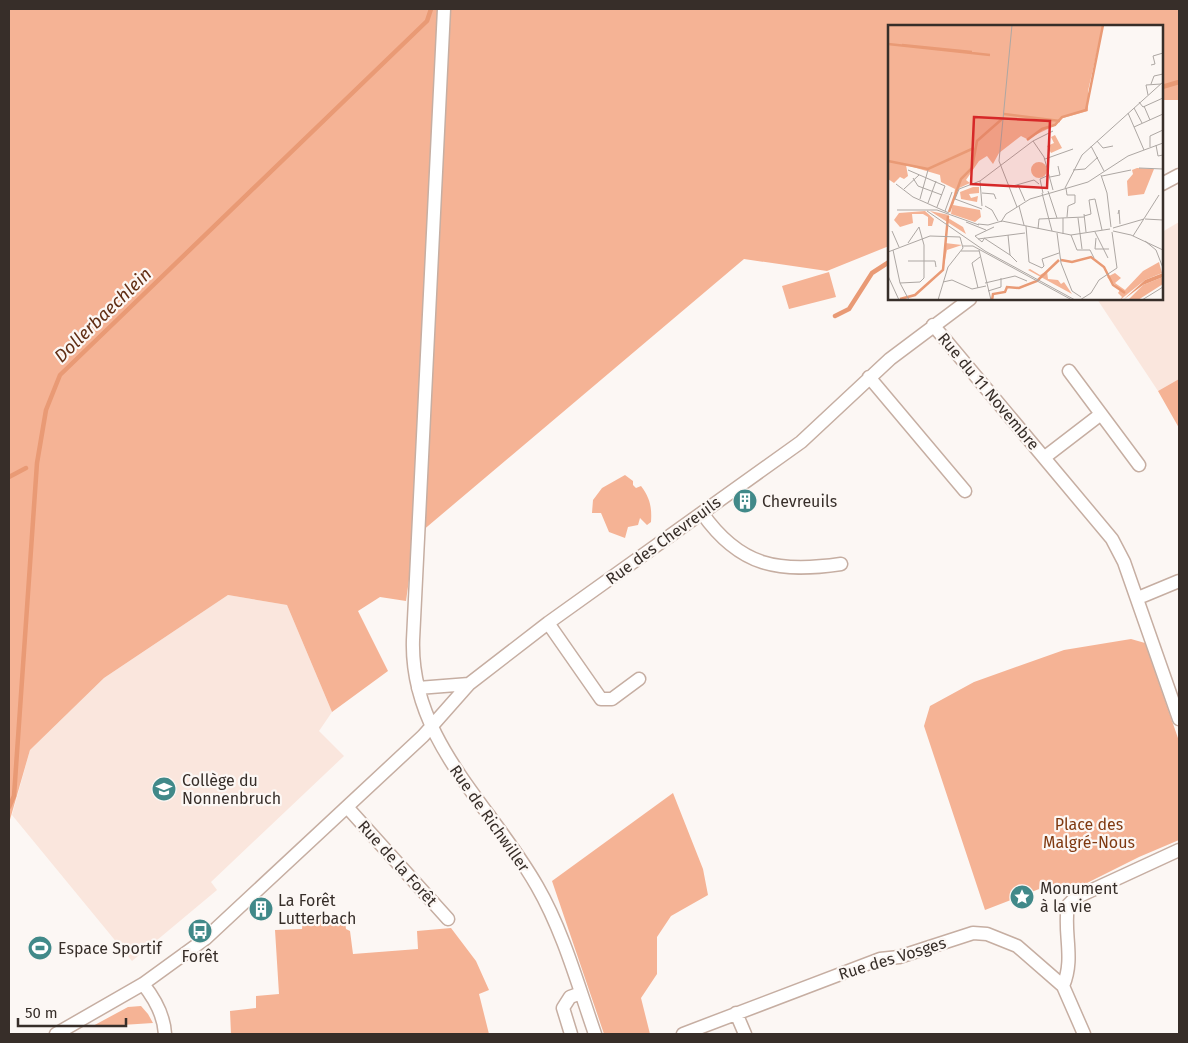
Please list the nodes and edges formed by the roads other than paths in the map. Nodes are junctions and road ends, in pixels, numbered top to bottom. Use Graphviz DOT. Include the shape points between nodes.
graph roads {
  1 [pos="444,9"];
  2 [pos="1179,175"];
  3 [pos="1163,183"];
  4 [pos="969,300"];
  5 [pos="933,325"];
  6 [pos="1069,370"];
  7 [pos="869,377"];
  8 [pos="1101,414"];
  9 [pos="1046,457"];
  10 [pos="1139,465"];
  11 [pos="965,492"];
  12 [pos="702,513"];
  13 [pos="841,564"];
  14 [pos="1179,581"];
  15 [pos="1138,598"];
  16 [pos="548,623"];
  17 [pos="639,679"];
  18 [pos="469,684"];
  19 [pos="418,688"];
  20 [pos="1179,719"];
  21 [pos="431,728"];
  22 [pos="348,807"];
  23 [pos="1179,850"];
  24 [pos="448,919"];
  25 [pos="143,984"];
  26 [pos="1063,986"];
  27 [pos="581,993"];
  28 [pos="736,1013"];
  29 [pos="56,1034"];
  30 [pos="165,1034"];
  31 [pos="571,1034"];
  32 [pos="595,1034"];
  33 [pos="683,1034"];
  34 [pos="745,1034"];
  35 [pos="1084,1034"];
  1 -- 19 [label="street, Rue de Richwiller" via="413,640"];
  2 -- 3 [label="street"];
  4 -- 5 [label="street, Rue des Chevreuils"];
  5 -- 7 [label="street, Rue des Chevreuils"];
  5 -- 9 [label="street, Rue du 11 Novembre" via="1010,419"];
  6 -- 8 [label="street"];
  7 -- 11 [label="street"];
  7 -- 12 [label="street, Rue des Chevreuils" via="801,442"];
  8 -- 9 [label="street, Rue du 11 Novembre"];
  8 -- 10 [label="street"];
  9 -- 15 [label="street, Rue du 11 Novembre" via="1112,539"];
  12 -- 13 [label="street" via="732,548 774,567 805,569"];
  12 -- 16 [label="street, Rue des Chevreuils"];
  14 -- 15 [label="street"];
  15 -- 20 [label="street, Rue du 11 Novembre"];
  16 -- 17 [label="street" via="601,699 612,699"];
  16 -- 18 [label="street, Rue des Chevreuils"];
  18 -- 19 [label="street"];
  18 -- 21 [label="street, Rue des Chevreuils"];
  19 -- 21 [label="street, Rue de Richwiller"];
  21 -- 22 [label="street, Rue de la Forêt"];
  21 -- 27 [label="street, Rue de Richwiller" via="537,885"];
  22 -- 24 [label="street, Rue de la Forêt"];
  22 -- 25 [label="street, Rue de la Forêt" via="206,939"];
  23 -- 26 [label="street" via="1074,898 1068,905 1070,953 1068,975"];
  25 -- 29 [label="street, Rue de la Forêt"];
  25 -- 30 [label="street" via="154,998 164,1022"];
  26 -- 28 [label="street, Rue des Vosges" via="1016,946 987,934 973,933 899,957 880,958"];
  26 -- 35 [label="street"];
  27 -- 31 [label="street" via="570,998 563,1008"];
  27 -- 32 [label="street, Rue de Richwiller"];
  28 -- 33 [label="street, Rue des Vosges"];
  28 -- 34 [label="street"];
}
